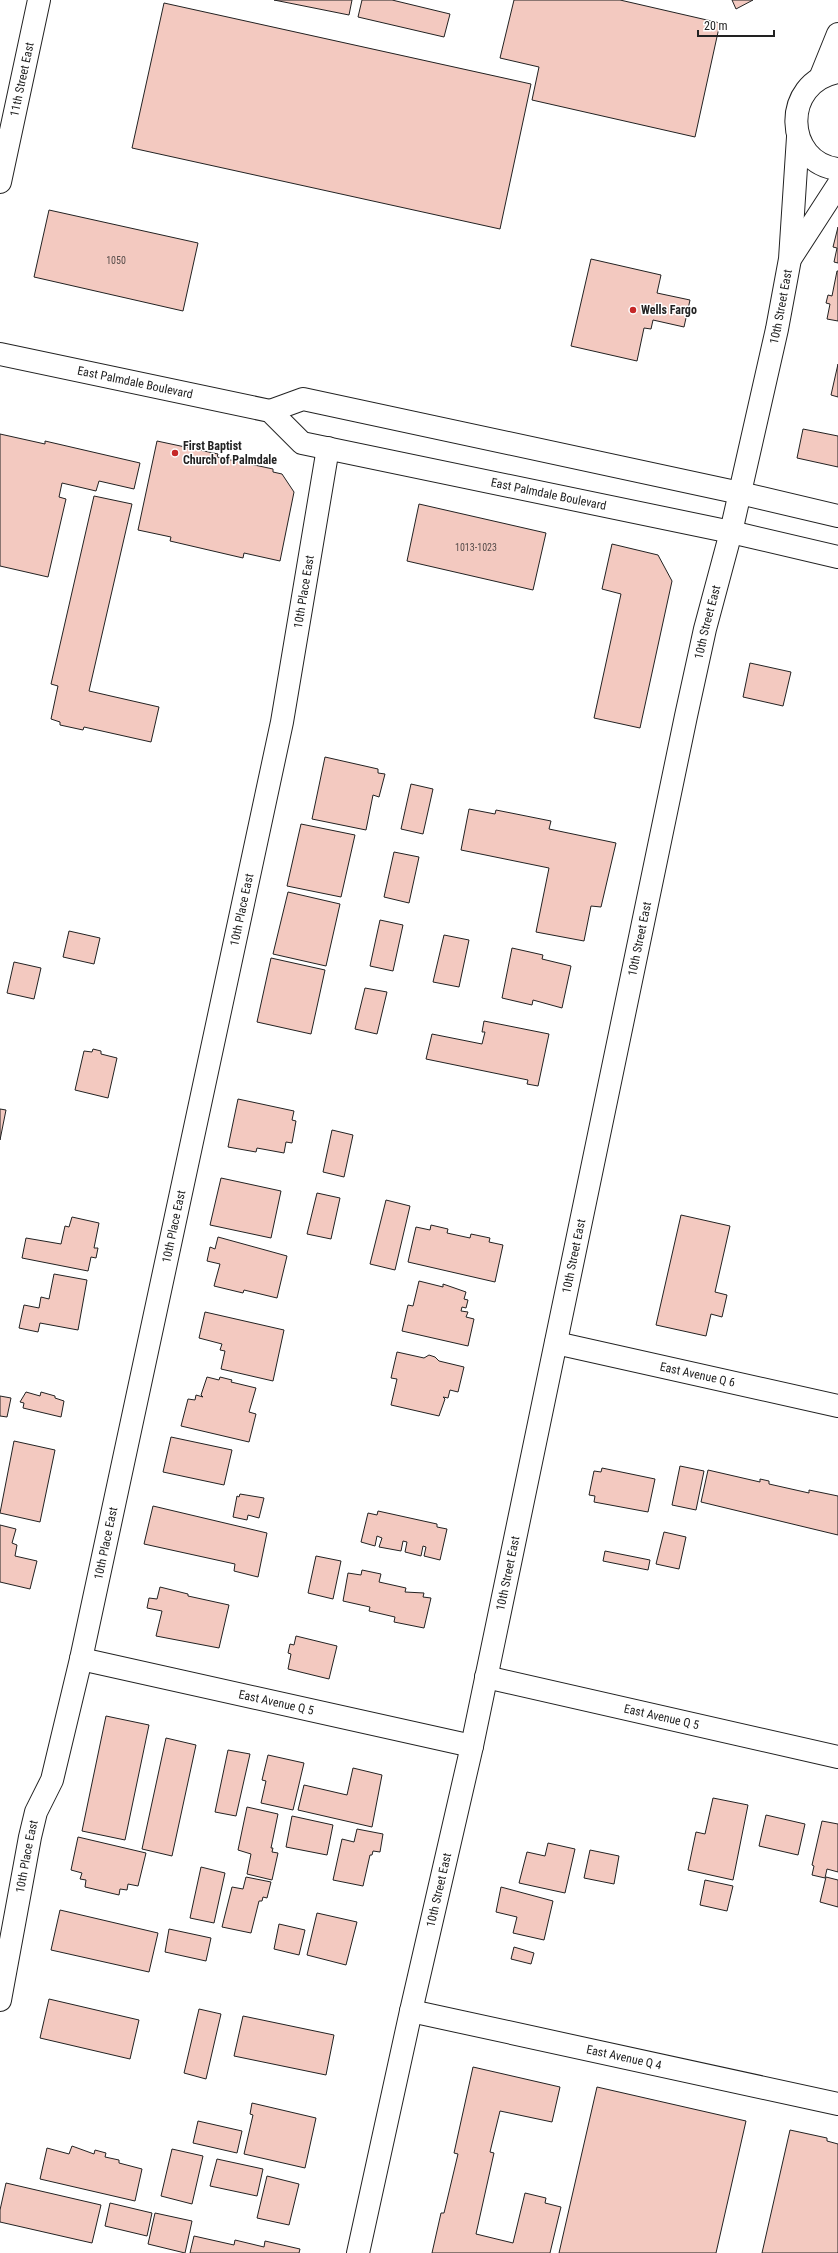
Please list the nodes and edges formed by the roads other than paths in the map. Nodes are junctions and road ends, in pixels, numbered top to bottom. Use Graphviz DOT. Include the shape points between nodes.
graph roads {
  1 [pos="39,0"];
  2 [pos="838,34"];
  3 [pos="829,74"];
  4 [pos="798,137"];
  5 [pos="838,169"];
  6 [pos="0,182"];
  7 [pos="838,185"];
  8 [pos="790,259"];
  9 [pos="0,354"];
  10 [pos="270,411"];
  11 [pos="328,448"];
  12 [pos="740,493"];
  13 [pos="838,516"];
  14 [pos="731,532"];
  15 [pos="838,557"];
  16 [pos="556,1343"];
  17 [pos="838,1406"];
  18 [pos="81,1659"];
  19 [pos="486,1677"];
  20 [pos="472,1746"];
  21 [pos="838,1757"];
  22 [pos="0,2000"];
  23 [pos="411,2011"];
  24 [pos="838,2104"];
  25 [pos="358,2253"];
  1 -- 6 [label="main road, 11th Street East"];
  2 -- 3 [label="main road"];
  3 -- 4 [label="main road, 10th Street East" via="808,88 799,103 796,120"];
  4 -- 5 [label="main road" via="806,151 818,162"];
  4 -- 8 [label="main road, 10th Street East"];
  7 -- 8 [label="main road, 10th Street East"];
  8 -- 12 [label="main road, 10th Street East"];
  9 -- 10 [label="main road, East Palmdale Boulevard"];
  10 -- 11 [label="main road, East Palmdale Boulevard" via="302,443"];
  10 -- 12 [label="main road" via="303,399"];
  11 -- 14 [label="main road, East Palmdale Boulevard"];
  11 -- 18 [label="main road, 10th Place East" via="280,729"];
  12 -- 13 [label="main road"];
  12 -- 14 [label="main road, 10th Street East"];
  14 -- 15 [label="main road, East Palmdale Boulevard"];
  14 -- 16 [label="main road, 10th Street East" via="705,629"];
  16 -- 17 [label="main road, East Avenue Q 6"];
  16 -- 19 [label="main road, 10th Street East"];
  18 -- 20 [label="main road, East Avenue Q 5"];
  18 -- 22 [label="main road, 10th Place East" via="52,1780 36,1812"];
  19 -- 20 [label="main road, 10th Street East"];
  19 -- 21 [label="main road, East Avenue Q 5"];
  20 -- 23 [label="main road, 10th Street East"];
  23 -- 24 [label="main road, East Avenue Q 4"];
  23 -- 25 [label="main road, 10th Street East"];
}
